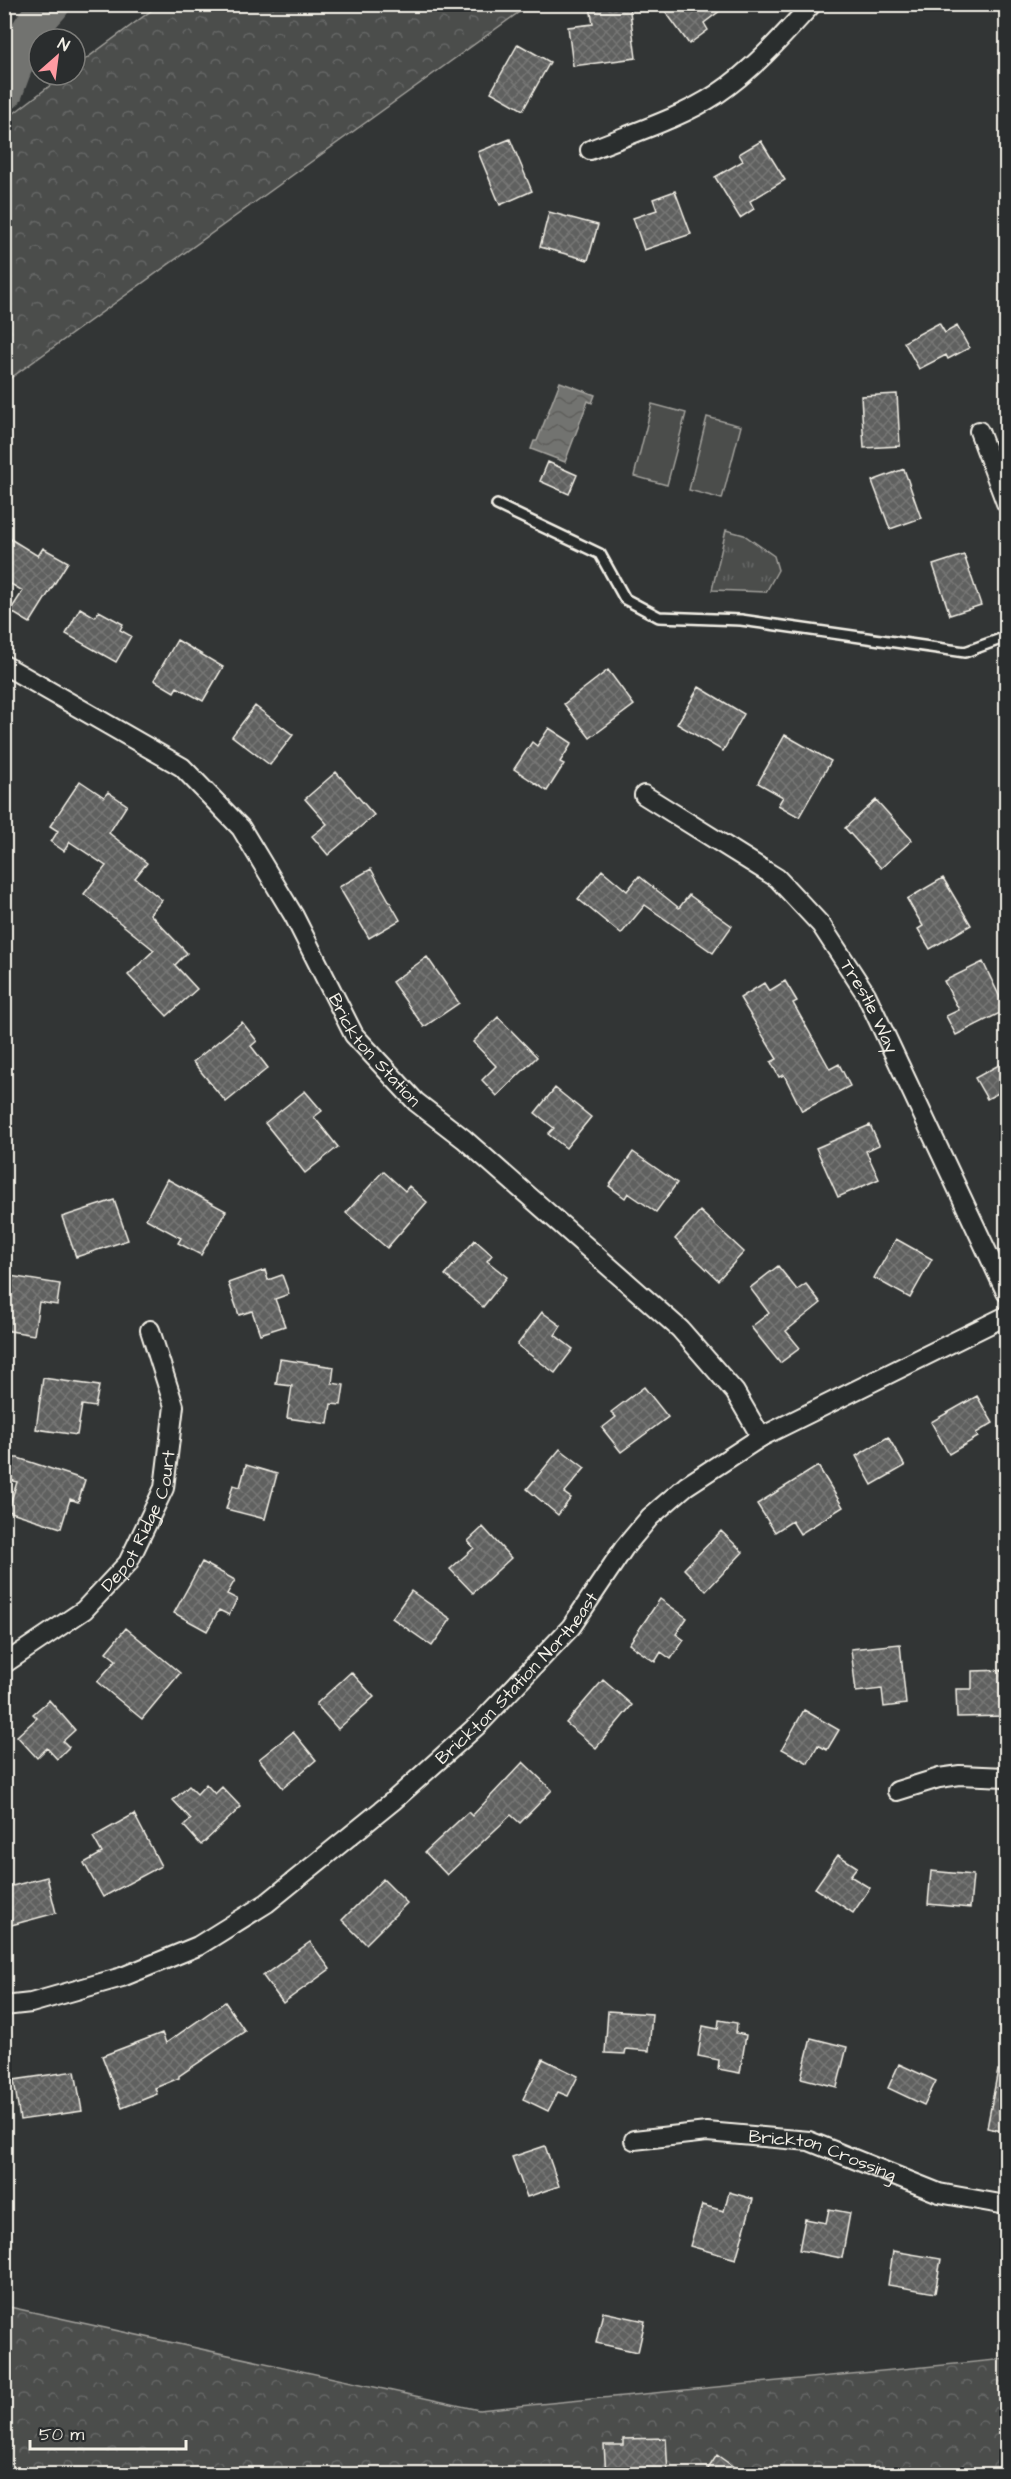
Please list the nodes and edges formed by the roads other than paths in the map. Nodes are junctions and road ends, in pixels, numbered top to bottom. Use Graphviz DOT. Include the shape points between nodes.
graph roads {
  1 [pos="812,4"];
  2 [pos="590,150"];
  3 [pos="979,431"];
  4 [pos="1006,503"];
  5 [pos="497,505"];
  6 [pos="1006,637"];
  7 [pos="4,665"];
  8 [pos="644,795"];
  9 [pos="1006,1292"];
  10 [pos="1006,1316"];
  11 [pos="150,1330"];
  12 [pos="761,1437"];
  13 [pos="4,1664"];
  14 [pos="1006,1777"];
  15 [pos="897,1791"];
  16 [pos="4,2006"];
  17 [pos="634,2140"];
  18 [pos="1006,2205"];
  1 -- 2 [label="street" via="764,55 717,93 671,117"];
  3 -- 4 [label="street"];
  5 -- 6 [label="lane" via="600,554 625,599 659,617 741,620 965,652"];
  7 -- 12 [label="street, Brickton Station" via="182,767 241,828 294,916 354,1035 416,1102 464,1139 680,1329 735,1392"];
  8 -- 9 [label="street, Trestle Way" via="777,878 820,925 866,994"];
  10 -- 12 [label="street, Brickton Station Northeast"];
  11 -- 13 [label="street, Depot Ridge Court" via="174,1406 164,1488 128,1563 84,1610"];
  12 -- 16 [label="street, Brickton Station Northeast" via="686,1486 650,1516 571,1627 480,1723 393,1801 267,1903 198,1946 122,1977 31,2003"];
  14 -- 15 [label="street" via="960,1775"];
  17 -- 18 [label="street, Brickton Crossing" via="707,2132 809,2141 939,2193"];
}
